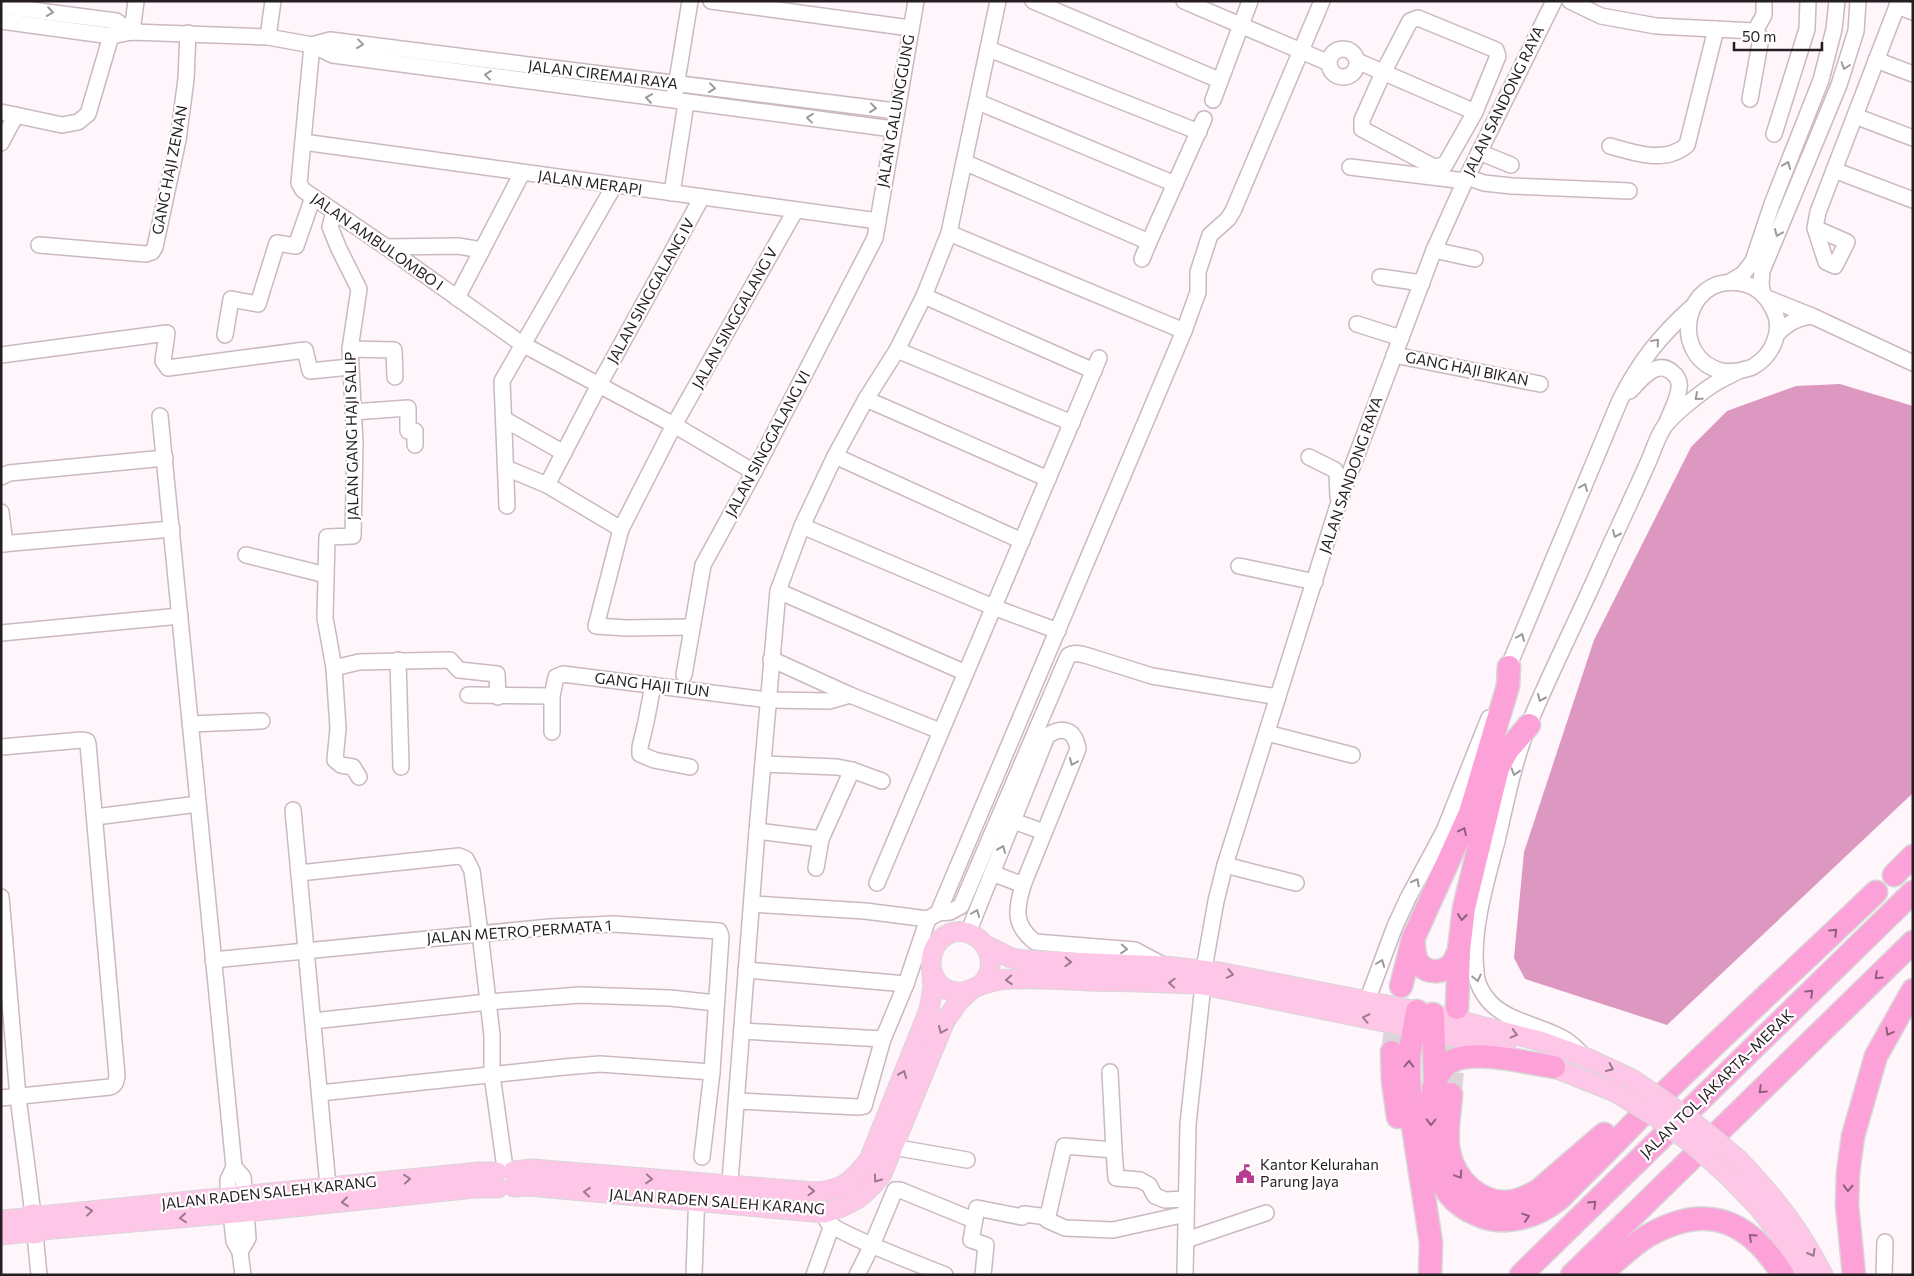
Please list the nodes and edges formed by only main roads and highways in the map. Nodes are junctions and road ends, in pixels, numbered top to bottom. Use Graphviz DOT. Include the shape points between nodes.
graph roads {
  1 [pos="1509,667"];
  2 [pos="1529,726"];
  3 [pos="1913,856"];
  4 [pos="1894,875"];
  5 [pos="1876,892"];
  6 [pos="1913,892"];
  7 [pos="1413,939"];
  8 [pos="1913,942"];
  9 [pos="987,946"];
  10 [pos="1459,950"];
  11 [pos="932,973"];
  12 [pos="1203,978"];
  13 [pos="1401,986"];
  14 [pos="975,988"];
  15 [pos="1913,990"];
  16 [pos="1457,1008"];
  17 [pos="1424,1021"];
  18 [pos="1392,1052"];
  19 [pos="1554,1067"];
  20 [pos="1443,1088"];
  21 [pos="1733,1167"];
  22 [pos="506,1177"];
  23 [pos="238,1204"];
  24 [pos="1,1220"];
  25 [pos="34,1224"];
  26 [pos="1,1234"];
  27 [pos="1430,1272"];
  28 [pos="1521,1275"];
  29 [pos="1572,1275"];
  30 [pos="1600,1275"];
  31 [pos="1783,1275"];
  32 [pos="1803,1275"];
  33 [pos="1823,1275"];
  34 [pos="1854,1275"];
  7 -- 1 [label="highway, one-way" via="1470,813 1508,686"];
  2 -- 10 [label="highway, one-way" via="1507,751 1498,768 1467,890"];
  3 -- 4 [label="highway"];
  20 -- 5 [label="highway, one-way" via="1449,1150 1459,1177 1483,1197 1501,1202 1527,1197 1748,1015"];
  28 -- 6 [label="highway, JALAN TOL JAKARTA–MERAK, one-way"];
  7 -- 10 [label="highway" via="1420,965 1431,972 1445,971 1453,964"];
  7 -- 13 [label="highway"];
  8 -- 29 [label="highway, one-way"];
  9 -- 11 [label="main road" via="968,933 955,932 943,937 934,947 930,960"];
  9 -- 12 [label="main road, one-way" via="1010,958 1023,960 1164,966"];
  9 -- 14 [label="main road" via="991,960 989,974"];
  10 -- 16 [label="highway"];
  11 -- 14 [label="main road" via="941,985 954,992"];
  22 -- 11 [label="main road, JALAN RADEN SALEH KARANG, one-way" via="532,1169 815,1192 832,1191 845,1185 869,1160 929,1010"];
  12 -- 14 [label="main road, one-way" via="1170,983 1013,979"];
  17 -- 12 [label="main road, one-way"];
  12 -- 17 [label="main road, one-way" via="1367,1001"];
  14 -- 22 [label="main road, JALAN RADEN SALEH KARANG, one-way" via="959,1001 945,1022 882,1174 867,1193 828,1219 528,1186"];
  15 -- 34 [label="highway, one-way" via="1876,1056 1853,1136 1847,1205"];
  17 -- 19 [label="main road" via="1473,1041"];
  17 -- 20 [label="highway"];
  17 -- 21 [label="main road, one-way, bridge" via="1540,1041 1587,1058 1632,1080 1708,1132"];
  27 -- 17 [label="highway, one-way" via="1432,1243 1411,1113 1409,1077 1409,1056"];
  18 -- 27 [label="highway" via="1393,1082 1418,1244"];
  19 -- 20 [label="highway" via="1464,1057 1444,1066"];
  19 -- 21 [label="main road, bridge" via="1615,1092"];
  21 -- 32 [label="main road" via="1787,1244"];
  21 -- 33 [label="main road, one-way" via="1772,1195"];
  22 -- 23 [label="main road, JALAN RADEN SALEH KARANG, one-way" via="475,1188"];
  23 -- 22 [label="main road, JALAN RADEN SALEH KARANG, one-way" via="328,1186 479,1172"];
  23 -- 25 [label="main road, JALAN RADEN SALEH KARANG"];
  24 -- 25 [label="main road, JALAN RADEN SALEH KARANG"];
  25 -- 26 [label="main road, JALAN RADEN SALEH KARANG"];
  31 -- 30 [label="highway, one-way" via="1762,1246 1746,1231 1711,1218 1687,1220 1649,1234"];
}
